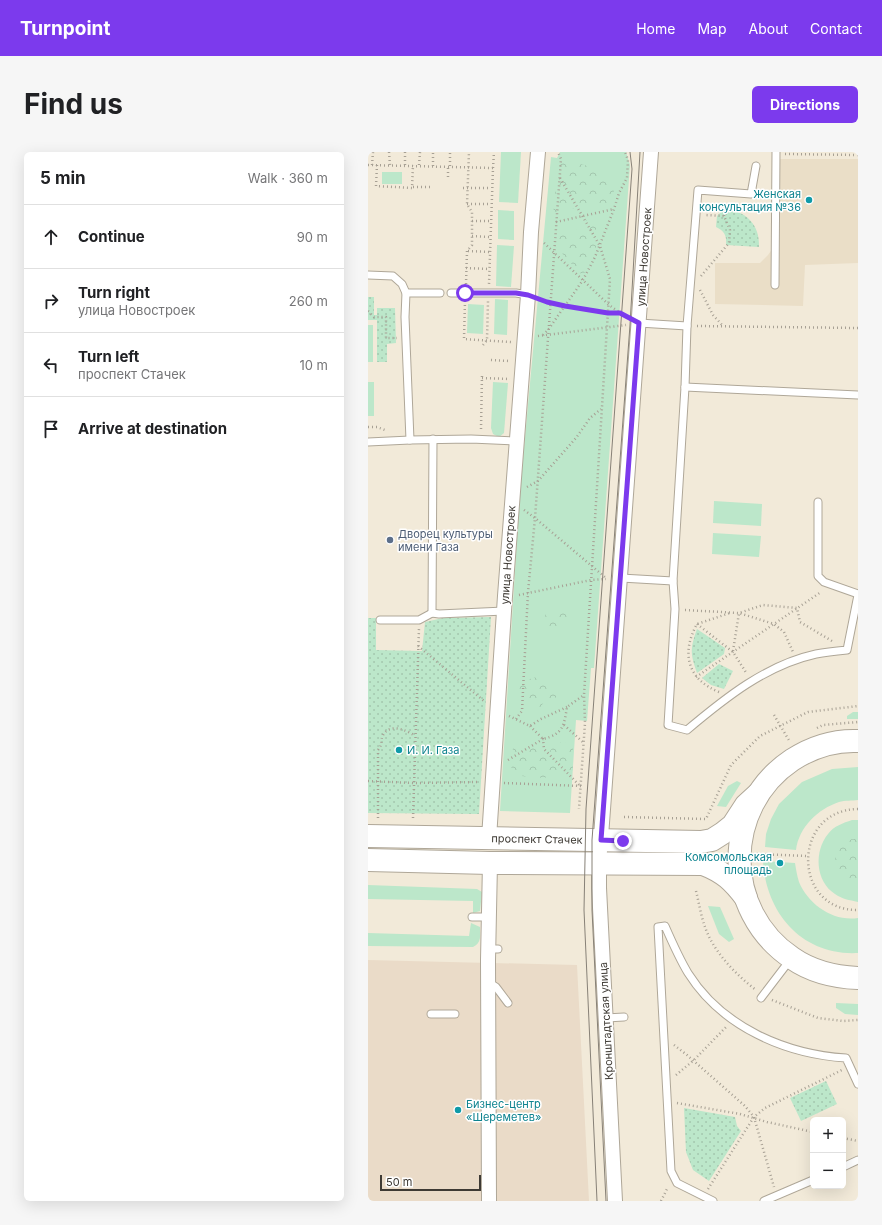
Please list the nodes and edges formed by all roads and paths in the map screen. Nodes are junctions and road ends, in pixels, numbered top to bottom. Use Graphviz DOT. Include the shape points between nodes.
graph roads {
  1 [pos="373,152"];
  2 [pos="390,152"];
  3 [pos="405,152"];
  4 [pos="420,152"];
  5 [pos="433,152"];
  6 [pos="450,152"];
  7 [pos="469,152"];
  8 [pos="494,152"];
  9 [pos="538,152"];
  10 [pos="558,152"];
  11 [pos="626,152"];
  12 [pos="651,152"];
  13 [pos="776,153"];
  14 [pos="858,155"];
  15 [pos="368,165"];
  16 [pos="372,165"];
  17 [pos="377,165"];
  18 [pos="390,165"];
  19 [pos="405,165"];
  20 [pos="413,165"];
  21 [pos="419,166"];
  22 [pos="433,166"];
  23 [pos="449,166"];
  24 [pos="756,166"];
  25 [pos="468,167"];
  26 [pos="493,168"];
  27 [pos="448,177"];
  28 [pos="560,178"];
  29 [pos="432,187"];
  30 [pos="412,188"];
  31 [pos="463,188"];
  32 [pos="468,188"];
  33 [pos="491,188"];
  34 [pos="467,204"];
  35 [pos="491,204"];
  36 [pos="725,207"];
  37 [pos="614,209"];
  38 [pos="582,216"];
  39 [pos="713,216"];
  40 [pos="724,216"];
  41 [pos="472,221"];
  42 [pos="491,222"];
  43 [pos="556,222"];
  44 [pos="531,232"];
  45 [pos="472,236"];
  46 [pos="490,237"];
  47 [pos="600,246"];
  48 [pos="467,251"];
  49 [pos="490,252"];
  50 [pos="554,252"];
  51 [pos="466,268"];
  52 [pos="489,269"];
  53 [pos="368,275"];
  54 [pos="702,276"];
  55 [pos="583,280"];
  56 [pos="691,281"];
  57 [pos="774,285"];
  58 [pos="406,293"];
  59 [pos="440,293"];
  60 [pos="451,293"];
  61 [pos="465,293"];
  62 [pos="489,293"];
  63 [pos="528,295"];
  64 [pos="550,302"];
  65 [pos="609,305"];
  66 [pos="565,306"];
  67 [pos="368,311"];
  68 [pos="608,313"];
  69 [pos="620,313"];
  70 [pos="639,323"];
  71 [pos="687,326"];
  72 [pos="696,326"];
  73 [pos="723,326"];
  74 [pos="857,327"];
  75 [pos="607,328"];
  76 [pos="548,330"];
  77 [pos="543,335"];
  78 [pos="548,335"];
  79 [pos="406,338"];
  80 [pos="518,339"];
  81 [pos="487,340"];
  82 [pos="483,344"];
  83 [pos="491,360"];
  84 [pos="512,361"];
  85 [pos="482,374"];
  86 [pos="482,378"];
  87 [pos="511,379"];
  88 [pos="685,387"];
  89 [pos="858,395"];
  90 [pos="602,409"];
  91 [pos="433,439"];
  92 [pos="481,439"];
  93 [pos="410,440"];
  94 [pos="516,441"];
  95 [pos="368,442"];
  96 [pos="538,481"];
  97 [pos="512,498"];
  98 [pos="818,502"];
  99 [pos="535,518"];
  100 [pos="592,565"];
  101 [pos="600,579"];
  102 [pos="614,579"];
  103 [pos="591,580"];
  104 [pos="673,581"];
  105 [pos="832,584"];
  106 [pos="528,592"];
  107 [pos="858,595"];
  108 [pos="514,596"];
  109 [pos="797,608"];
  110 [pos="675,609"];
  111 [pos="504,611"];
  112 [pos="732,612"];
  113 [pos="432,613"];
  114 [pos="739,613"];
  115 [pos="380,620"];
  116 [pos="419,620"];
  117 [pos="697,624"];
  118 [pos="774,624"];
  119 [pos="418,646"];
  120 [pos="847,650"];
  121 [pos="733,652"];
  122 [pos="795,658"];
  123 [pos="696,677"];
  124 [pos="752,681"];
  125 [pos="584,695"];
  126 [pos="729,696"];
  127 [pos="858,706"];
  128 [pos="568,707"];
  129 [pos="497,709"];
  130 [pos="774,716"];
  131 [pos="516,719"];
  132 [pos="564,725"];
  133 [pos="530,726"];
  134 [pos="780,726"];
  135 [pos="415,737"];
  136 [pos="543,739"];
  137 [pos="858,740"];
  138 [pos="790,742"];
  139 [pos="584,743"];
  140 [pos="492,775"];
  141 [pos="368,781"];
  142 [pos="378,781"];
  143 [pos="414,782"];
  144 [pos="581,786"];
  145 [pos="758,794"];
  146 [pos="579,809"];
  147 [pos="858,809"];
  148 [pos="624,817"];
  149 [pos="413,818"];
  150 [pos="373,826"];
  151 [pos="489,838"];
  152 [pos="601,840"];
  153 [pos="759,854"];
  154 [pos="807,856"];
  155 [pos="368,860"];
  156 [pos="490,863"];
  157 [pos="599,864"];
  158 [pos="696,891"];
  159 [pos="746,898"];
  160 [pos="858,910"];
  161 [pos="472,917"];
  162 [pos="489,917"];
  163 [pos="792,958"];
  164 [pos="858,978"];
  165 [pos="488,982"];
  166 [pos="763,997"];
  167 [pos="508,1003"];
  168 [pos="431,1014"];
  169 [pos="455,1014"];
  170 [pos="662,1014"];
  171 [pos="654,1015"];
  172 [pos="624,1016"];
  173 [pos="606,1018"];
  174 [pos="733,1020"];
  175 [pos="858,1020"];
  176 [pos="687,1055"];
  177 [pos="694,1060"];
  178 [pos="850,1066"];
  179 [pos="666,1084"];
  180 [pos="858,1084"];
  181 [pos="667,1101"];
  182 [pos="754,1117"];
  183 [pos="810,1131"];
  184 [pos="846,1139"];
  185 [pos="858,1141"];
  186 [pos="858,1160"];
  187 [pos="846,1165"];
  188 [pos="674,1178"];
  189 [pos="810,1181"];
  190 [pos="777,1195"];
  191 [pos="703,1196"];
  192 [pos="489,1201"];
  193 [pos="615,1201"];
  194 [pos="661,1201"];
  195 [pos="713,1201"];
  196 [pos="764,1201"];
  1 -- 16 [label="path"];
  2 -- 18 [label="path"];
  3 -- 19 [label="path"];
  4 -- 21 [label="path"];
  5 -- 22 [label="path"];
  6 -- 23 [label="path"];
  7 -- 25 [label="path"];
  8 -- 26 [label="path"];
  9 -- 44 [label="street, улица Новостроек"];
  10 -- 28 [label="path" via="561,159"];
  11 -- 37 [label="path" via="627,178"];
  12 -- 70 [label="street, улица Новостроек"];
  13 -- 14 [label="path"];
  13 -- 57 [label="lane"];
  15 -- 16 [label="path"];
  16 -- 17 [label="path"];
  17 -- 18 [label="path"];
  17 -- 30 [label="path" via="376,186"];
  18 -- 19 [label="path"];
  19 -- 20 [label="path"];
  20 -- 21 [label="path"];
  20 -- 30 [label="path"];
  21 -- 22 [label="path"];
  22 -- 23 [label="path"];
  23 -- 25 [label="path"];
  23 -- 27 [label="path"];
  24 -- 56 [label="lane" via="751,194 698,190"];
  25 -- 26 [label="path"];
  25 -- 32 [label="path"];
  26 -- 33 [label="path"];
  28 -- 38 [label="path"];
  28 -- 43 [label="path"];
  29 -- 30 [label="path"];
  31 -- 32 [label="path"];
  32 -- 33 [label="path"];
  32 -- 34 [label="path"];
  33 -- 35 [label="path"];
  34 -- 35 [label="path"];
  34 -- 41 [label="path" via="472,212"];
  35 -- 42 [label="path"];
  36 -- 40 [label="path"];
  37 -- 38 [label="path"];
  37 -- 47 [label="path"];
  38 -- 43 [label="path"];
  38 -- 47 [label="path"];
  39 -- 40 [label="path"];
  40 -- 54 [label="path" via="730,230 730,243"];
  41 -- 42 [label="path"];
  41 -- 45 [label="path"];
  42 -- 46 [label="path"];
  43 -- 50 [label="path"];
  44 -- 50 [label="path"];
  44 -- 63 [label="street, улица Новостроек"];
  45 -- 46 [label="path"];
  45 -- 48 [label="path" via="472,245"];
  46 -- 49 [label="path"];
  47 -- 55 [label="path"];
  47 -- 65 [label="path" via="610,278"];
  48 -- 49 [label="path"];
  48 -- 51 [label="path"];
  49 -- 52 [label="path"];
  50 -- 55 [label="path"];
  50 -- 64 [label="path"];
  51 -- 52 [label="path"];
  51 -- 61 [label="path"];
  52 -- 62 [label="path"];
  53 -- 58 [label="lane" via="393,276 402,284"];
  55 -- 65 [label="path"];
  55 -- 66 [label="path"];
  56 -- 71 [label="lane"];
  56 -- 73 [label="path" via="701,291 713,315"];
  58 -- 59 [label="lane"];
  58 -- 79 [label="lane"];
  60 -- 61 [label="lane"];
  61 -- 62 [label="lane"];
  61 -- 81 [label="path" via="464,339"];
  62 -- 63 [label="lane"];
  62 -- 81 [label="path"];
  63 -- 64 [label="path"];
  63 -- 80 [label="street, улица Новостроек"];
  64 -- 66 [label="path"];
  64 -- 76 [label="path"];
  65 -- 68 [label="path"];
  65 -- 69 [label="path"];
  66 -- 68 [label="path"];
  66 -- 76 [label="path"];
  67 -- 79 [label="path" via="374,317 386,317 386,338"];
  68 -- 69 [label="path"];
  68 -- 75 [label="path"];
  69 -- 70 [label="path"];
  70 -- 71 [label="lane"];
  70 -- 75 [label="path"];
  70 -- 102 [label="street, улица Новостроек"];
  71 -- 88 [label="lane"];
  72 -- 73 [label="path"];
  73 -- 74 [label="path"];
  75 -- 78 [label="path"];
  75 -- 90 [label="path"];
  76 -- 77 [label="path"];
  76 -- 78 [label="path"];
  77 -- 78 [label="path"];
  77 -- 80 [label="path"];
  78 -- 96 [label="path"];
  79 -- 93 [label="lane"];
  80 -- 81 [label="path"];
  80 -- 94 [label="street, улица Новостроек"];
  81 -- 82 [label="path"];
  83 -- 84 [label="path"];
  85 -- 86 [label="path"];
  86 -- 87 [label="path"];
  86 -- 92 [label="path"];
  88 -- 89 [label="lane"];
  88 -- 104 [label="lane"];
  90 -- 96 [label="path" via="590,418"];
  90 -- 100 [label="path"];
  91 -- 92 [label="lane"];
  91 -- 93 [label="lane"];
  91 -- 113 [label="lane"];
  92 -- 94 [label="lane"];
  93 -- 95 [label="lane"];
  94 -- 97 [label="street, улица Новостроек"];
  96 -- 97 [label="path"];
  96 -- 99 [label="path"];
  97 -- 99 [label="path"];
  97 -- 111 [label="street, улица Новостроек"];
  98 -- 105 [label="lane" via="818,576 824,582"];
  99 -- 100 [label="path"];
  99 -- 106 [label="path"];
  100 -- 102 [label="path"];
  100 -- 103 [label="path"];
  101 -- 103 [label="path"];
  102 -- 104 [label="lane"];
  102 -- 152 [label="street, улица Новостроек"];
  103 -- 106 [label="path"];
  103 -- 125 [label="path"];
  104 -- 110 [label="lane"];
  105 -- 107 [label="lane"];
  105 -- 109 [label="path"];
  106 -- 108 [label="path"];
  106 -- 131 [label="path" via="522,711"];
  107 -- 120 [label="lane"];
  109 -- 114 [label="path" via="763,605"];
  109 -- 118 [label="path"];
  109 -- 120 [label="path" via="800,622"];
  110 -- 112 [label="path"];
  110 -- 126 [label="lane" via="668,724 687,730"];
  111 -- 113 [label="lane"];
  111 -- 129 [label="street, улица Новостроек"];
  112 -- 114 [label="path"];
  112 -- 117 [label="path"];
  113 -- 116 [label="lane"];
  114 -- 118 [label="path"];
  114 -- 121 [label="path"];
  115 -- 116 [label="lane"];
  116 -- 119 [label="path"];
  117 -- 121 [label="path"];
  117 -- 123 [label="path" via="688,646"];
  118 -- 121 [label="path"];
  118 -- 122 [label="path" via="784,632"];
  119 -- 129 [label="path"];
  119 -- 135 [label="path"];
  120 -- 124 [label="lane" via="816,654 796,660"];
  121 -- 123 [label="path"];
  121 -- 124 [label="path"];
  123 -- 126 [label="path" via="709,688"];
  124 -- 126 [label="lane"];
  125 -- 128 [label="path"];
  125 -- 139 [label="path"];
  127 -- 134 [label="path" via="808,712"];
  128 -- 132 [label="path"];
  128 -- 133 [label="path"];
  129 -- 131 [label="path"];
  129 -- 140 [label="street, улица Новостроек"];
  130 -- 134 [label="path"];
  131 -- 133 [label="path"];
  132 -- 136 [label="path" via="558,734"];
  132 -- 139 [label="path"];
  133 -- 136 [label="path"];
  134 -- 138 [label="path"];
  134 -- 148 [label="path" via="760,736 731,765 706,819"];
  135 -- 142 [label="path" via="410,732 400,729 387,731 378,750"];
  135 -- 143 [label="path"];
  136 -- 140 [label="path"];
  136 -- 144 [label="path" via="544,749"];
  137 -- 145 [label="main road" via="835,742 799,756 776,773"];
  139 -- 144 [label="path"];
  140 -- 143 [label="path"];
  140 -- 144 [label="path"];
  140 -- 151 [label="street, улица Новостроек"];
  141 -- 142 [label="path"];
  142 -- 143 [label="path"];
  142 -- 150 [label="path"];
  143 -- 149 [label="path"];
  144 -- 146 [label="path"];
  145 -- 152 [label="main road, проспект Стачек" via="733,825 712,840"];
  145 -- 159 [label="main road" via="743,827 740,844 741,880"];
  147 -- 154 [label="path" via="840,812 821,825 809,845"];
  150 -- 151 [label="main road, проспект Стачек"];
  151 -- 152 [label="main road, проспект Стачек"];
  152 -- 157 [label="street, Кронштадтская улица"];
  153 -- 154 [label="path"];
  154 -- 160 [label="path" via="811,878 823,896 842,908"];
  155 -- 156 [label="main road"];
  156 -- 157 [label="main road"];
  156 -- 162 [label="street"];
  157 -- 159 [label="main road" via="704,864 726,876"];
  157 -- 173 [label="street, Кронштадтская улица"];
  158 -- 166 [label="path" via="705,928 717,950 734,971"];
  159 -- 163 [label="main road" via="764,933"];
  161 -- 162 [label="lane"];
  162 -- 165 [label="street" via="493,949"];
  163 -- 164 [label="main road" via="824,973"];
  163 -- 166 [label="lane"];
  165 -- 167 [label="lane" via="496,987"];
  165 -- 192 [label="street" via="485,1014"];
  166 -- 175 [label="path" via="818,1018"];
  168 -- 169 [label="lane"];
  170 -- 171 [label="lane"];
  170 -- 174 [label="lane" via="658,927 665,926 688,974 706,997"];
  170 -- 179 [label="lane"];
  172 -- 173 [label="lane"];
  173 -- 193 [label="street, Кронштадтская улица"];
  174 -- 177 [label="path"];
  174 -- 178 [label="lane" via="743,1023 758,1035 792,1049 826,1057 846,1058"];
  176 -- 177 [label="path"];
  177 -- 179 [label="path"];
  177 -- 182 [label="path"];
  178 -- 180 [label="lane"];
  178 -- 182 [label="path" via="765,1108"];
  179 -- 181 [label="lane"];
  181 -- 182 [label="path"];
  181 -- 188 [label="lane" via="671,1171"];
  182 -- 183 [label="path"];
  182 -- 190 [label="path"];
  182 -- 191 [label="path"];
  184 -- 185 [label="path"];
  186 -- 187 [label="lane"];
  188 -- 191 [label="lane"];
  188 -- 194 [label="path"];
  189 -- 190 [label="lane"];
  190 -- 196 [label="lane"];
  191 -- 195 [label="lane"];
}
